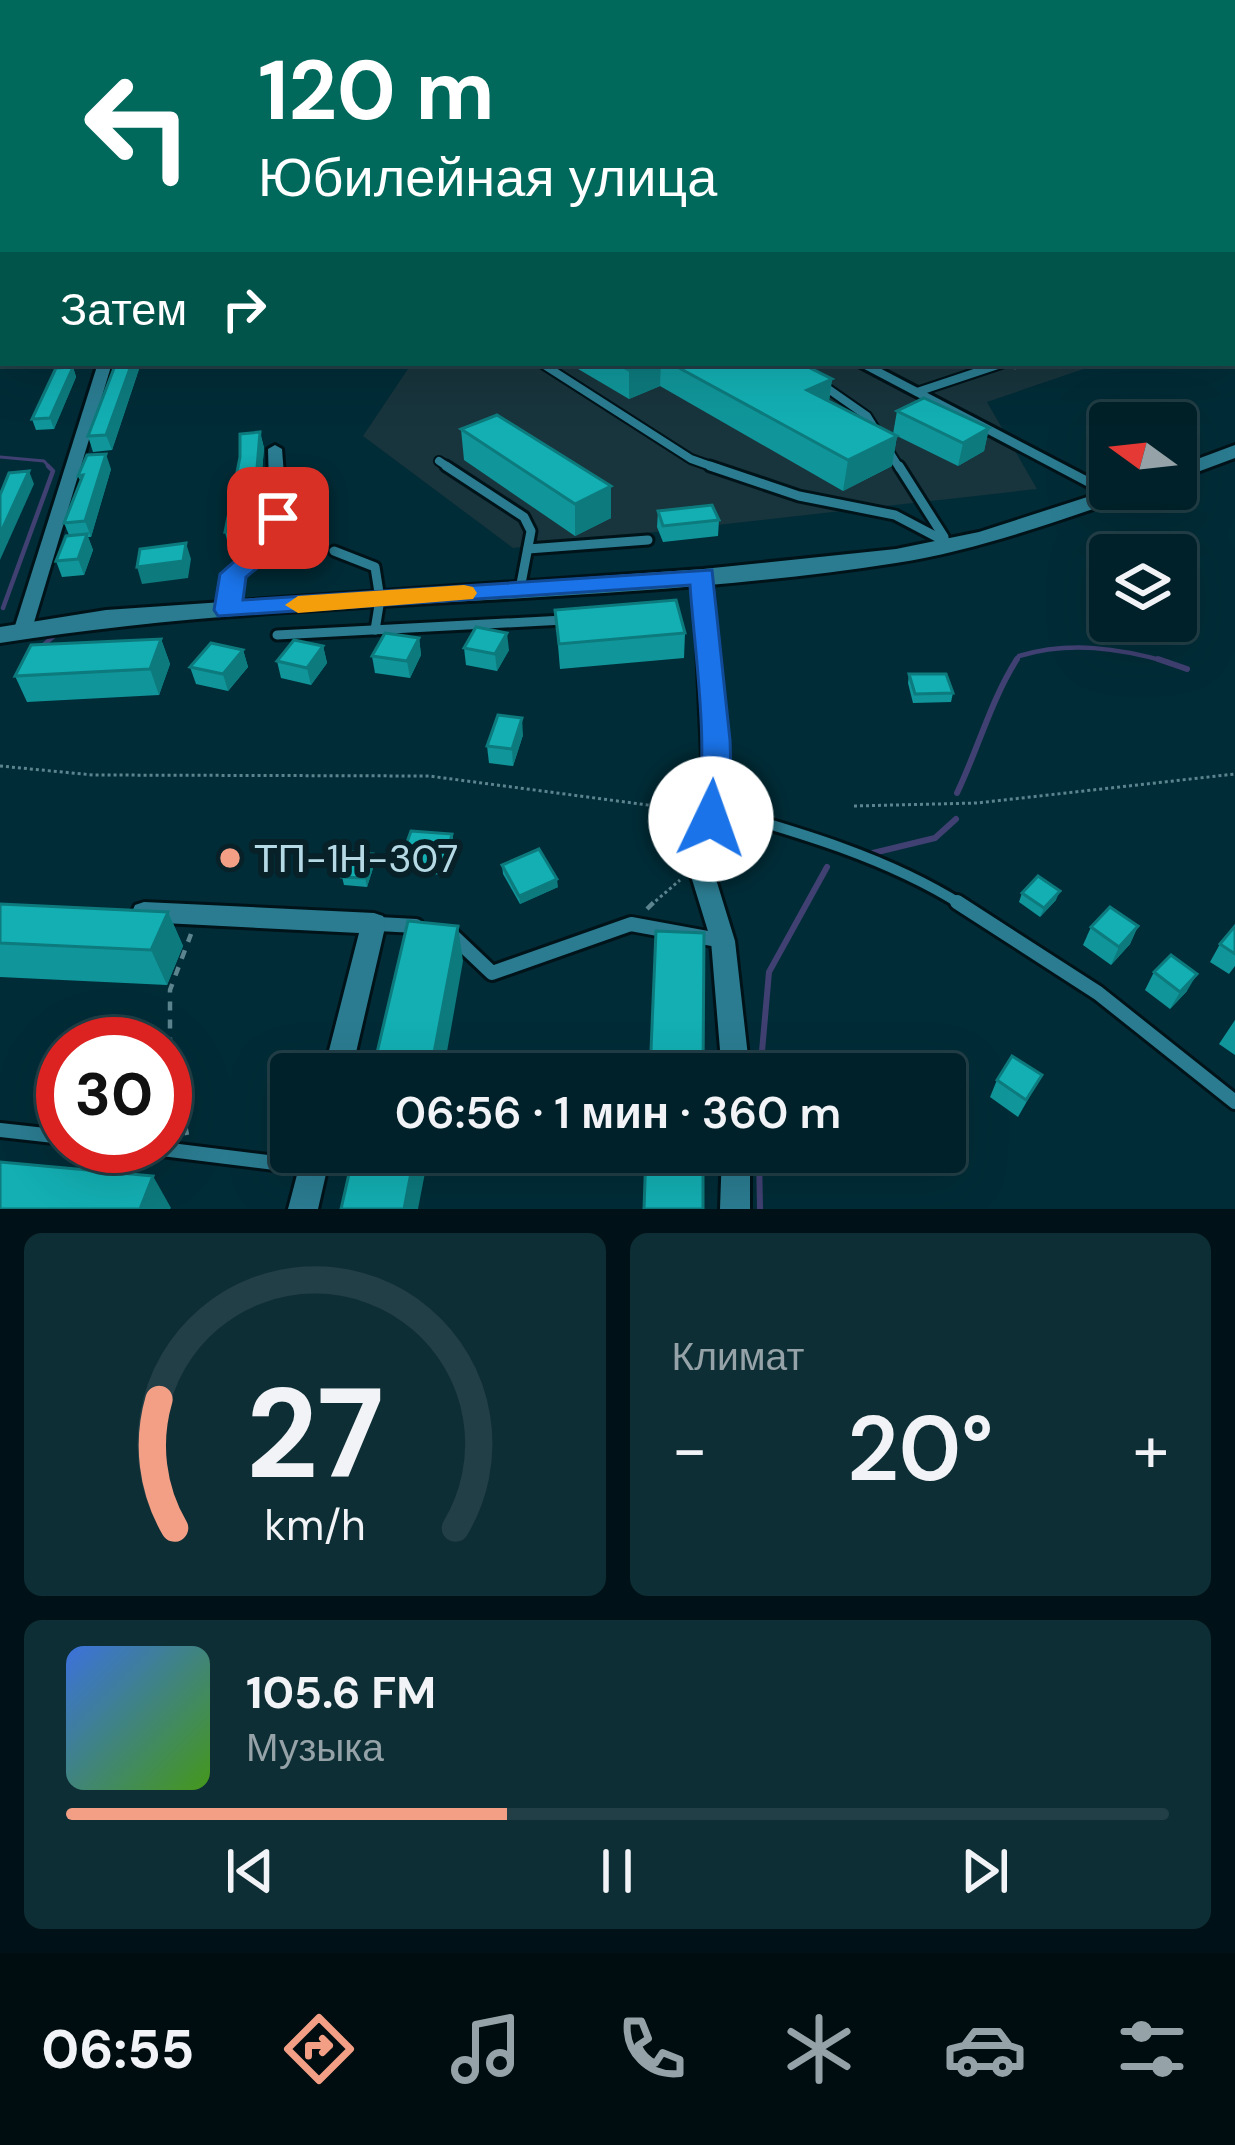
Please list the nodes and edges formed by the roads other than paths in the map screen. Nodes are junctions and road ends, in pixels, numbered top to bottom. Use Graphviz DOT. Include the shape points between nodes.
graph roads {
  1 [pos="104,366"];
  2 [pos="546,366"];
  3 [pos="866,366"];
  4 [pos="970,366"];
  5 [pos="995,366"];
  6 [pos="981,371"];
  7 [pos="811,380"];
  8 [pos="917,392"];
  9 [pos="275,448"];
  10 [pos="1235,452"];
  11 [pos="439,460"];
  12 [pos="1197,466"];
  13 [pos="1089,475"];
  14 [pos="1089,503"];
  15 [pos="648,540"];
  16 [pos="952,545"];
  17 [pos="528,549"];
  18 [pos="334,551"];
  19 [pos="703,576"];
  20 [pos="520,589"];
  21 [pos="380,599"];
  22 [pos="227,610"];
  23 [pos="589,618"];
  24 [pos="375,629"];
  25 [pos="11,632"];
  26 [pos="277,634"];
  27 [pos="713,811"];
  28 [pos="107,910"];
  29 [pos="374,923"];
  30 [pos="421,927"];
  31 [pos="445,928"];
  32 [pos="723,941"];
  33 [pos="342,1053"];
  34 [pos="734,1053"];
  35 [pos="1235,1102"];
  36 [pos="0,1130"];
  37 [pos="36,1134"];
  38 [pos="192,1152"];
  39 [pos="270,1157"];
  40 [pos="312,1173"];
  41 [pos="736,1173"];
  42 [pos="303,1209"];
  43 [pos="735,1209"];
  1 -- 25 [label="street" via="44,574"];
  2 -- 16 [label="lane" via="691,459 799,496 895,515"];
  3 -- 8 [label="street"];
  4 -- 6 [label="lane"];
  5 -- 6 [label="lane"];
  6 -- 8 [label="lane"];
  7 -- 16 [label="lane" via="851,397 872,418 924,518"];
  8 -- 13 [label="street"];
  9 -- 22 [label="street" via="278,518 262,550 233,574"];
  10 -- 12 [label="main road"];
  11 -- 17 [label="lane" via="524,518"];
  14 -- 16 [label="main road"];
  15 -- 17 [label="lane"];
  16 -- 19 [label="main road"];
  17 -- 20 [label="lane"];
  18 -- 21 [label="lane" via="376,567"];
  19 -- 20 [label="main road"];
  19 -- 27 [label="street" via="696,613"];
  20 -- 21 [label="main road"];
  21 -- 22 [label="main road"];
  21 -- 24 [label="lane"];
  22 -- 25 [label="main road"];
  23 -- 24 [label="lane"];
  24 -- 26 [label="lane"];
  27 -- 32 [label="street" via="699,863"];
  27 -- 35 [label="lane" via="774,825 925,882 1098,993"];
  28 -- 29 [label="street"];
  29 -- 30 [label="lane"];
  29 -- 33 [label="street"];
  31 -- 32 [label="lane" via="492,973 631,924"];
  32 -- 34 [label="street"];
  36 -- 37 [label="lane"];
  38 -- 39 [label="lane"];
  40 -- 42 [label="street"];
  41 -- 43 [label="street"];
}
